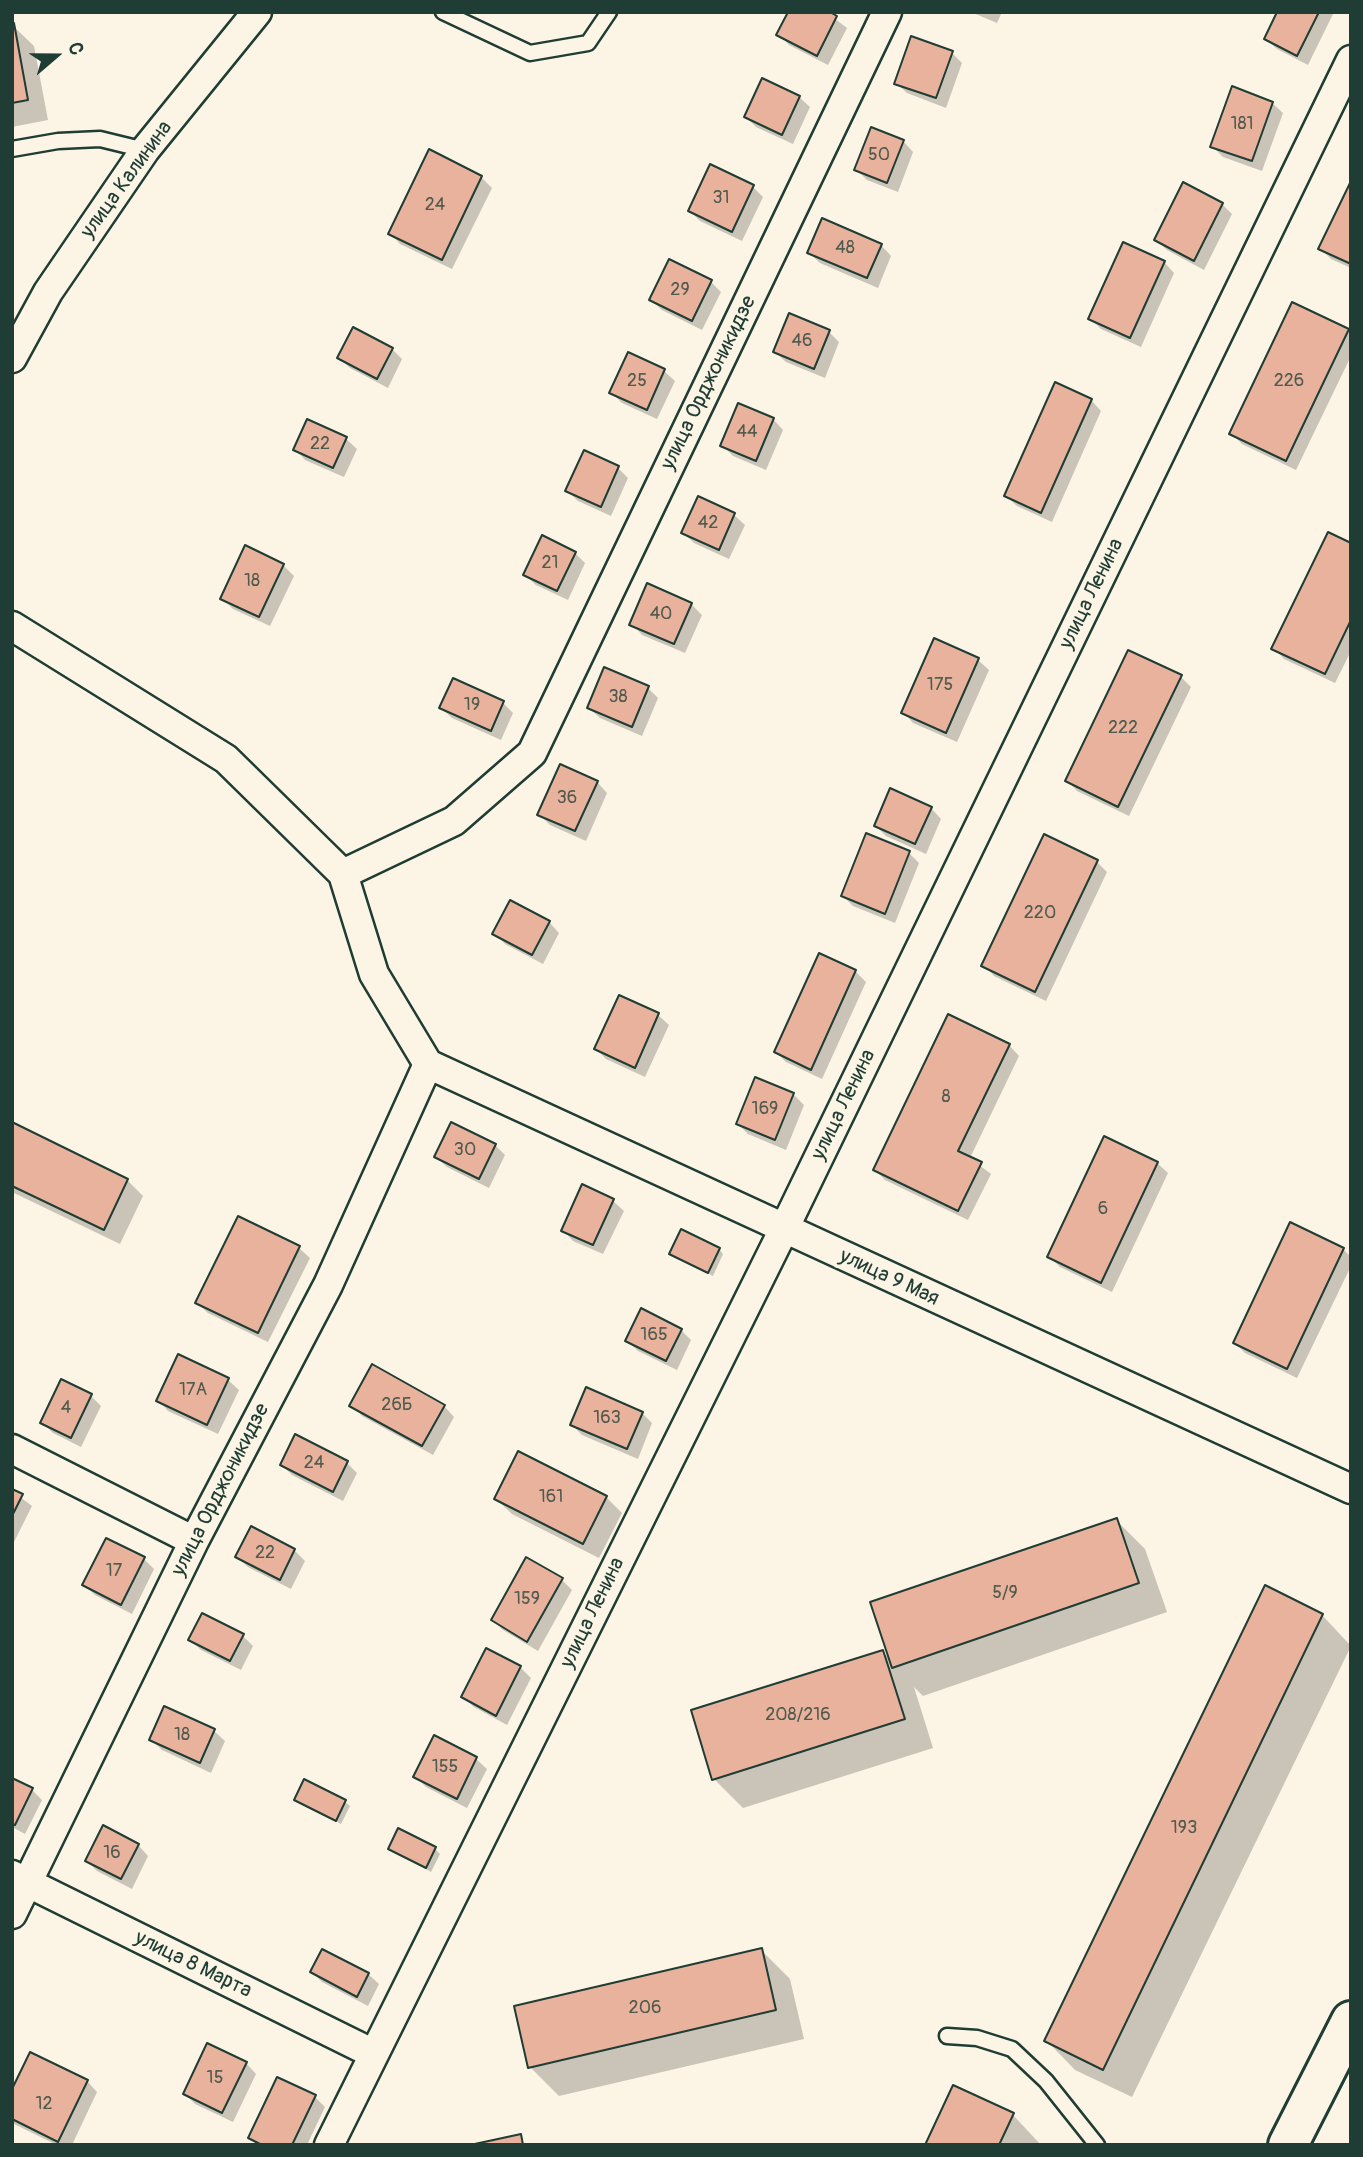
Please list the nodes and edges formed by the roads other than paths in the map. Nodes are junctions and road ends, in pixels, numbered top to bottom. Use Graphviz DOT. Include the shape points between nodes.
graph roads {
  1 [pos="257,12"];
  2 [pos="443,12"];
  3 [pos="609,12"];
  4 [pos="887,12"];
  5 [pos="1351,60"];
  6 [pos="12,149"];
  7 [pos="145,150"];
  8 [pos="12,358"];
  9 [pos="12,626"];
  10 [pos="343,874"];
  11 [pos="428,1064"];
  12 [pos="784,1230"];
  13 [pos="12,1449"];
  14 [pos="1351,1489"];
  15 [pos="194,1541"];
  16 [pos="20,1879"];
  17 [pos="12,1914"];
  18 [pos="1351,2021"];
  19 [pos="947,2036"];
  20 [pos="374,2054"];
  21 [pos="329,2145"];
  22 [pos="1097,2145"];
  23 [pos="1288,2145"];
  1 -- 7 [label="street, улица Калинина"];
  2 -- 3 [label="lane" via="530,53 588,43"];
  4 -- 10 [label="street, улица Орджоникидзе" via="532,753 454,821"];
  5 -- 12 [label="street, улица Ленина"];
  6 -- 7 [label="lane" via="100,139"];
  7 -- 8 [label="street, улица Калинина" via="48,292"];
  9 -- 10 [label="street" via="226,759"];
  10 -- 11 [label="street" via="374,974"];
  11 -- 12 [label="street, улица 9 Мая"];
  11 -- 15 [label="street, улица Орджоникидзе" via="328,1285"];
  12 -- 14 [label="street, улица 9 Мая"];
  12 -- 20 [label="street, улица Ленина"];
  13 -- 15 [label="street"];
  15 -- 16 [label="street, улица Орджоникидзе"];
  16 -- 17 [label="street, улица Орджоникидзе"];
  16 -- 20 [label="street, улица 8 Марта"];
  18 -- 23 [label="main road"];
  19 -- 22 [label="lane" via="977,2038 1012,2049 1046,2081"];
  20 -- 21 [label="street, улица Ленина"];
}
